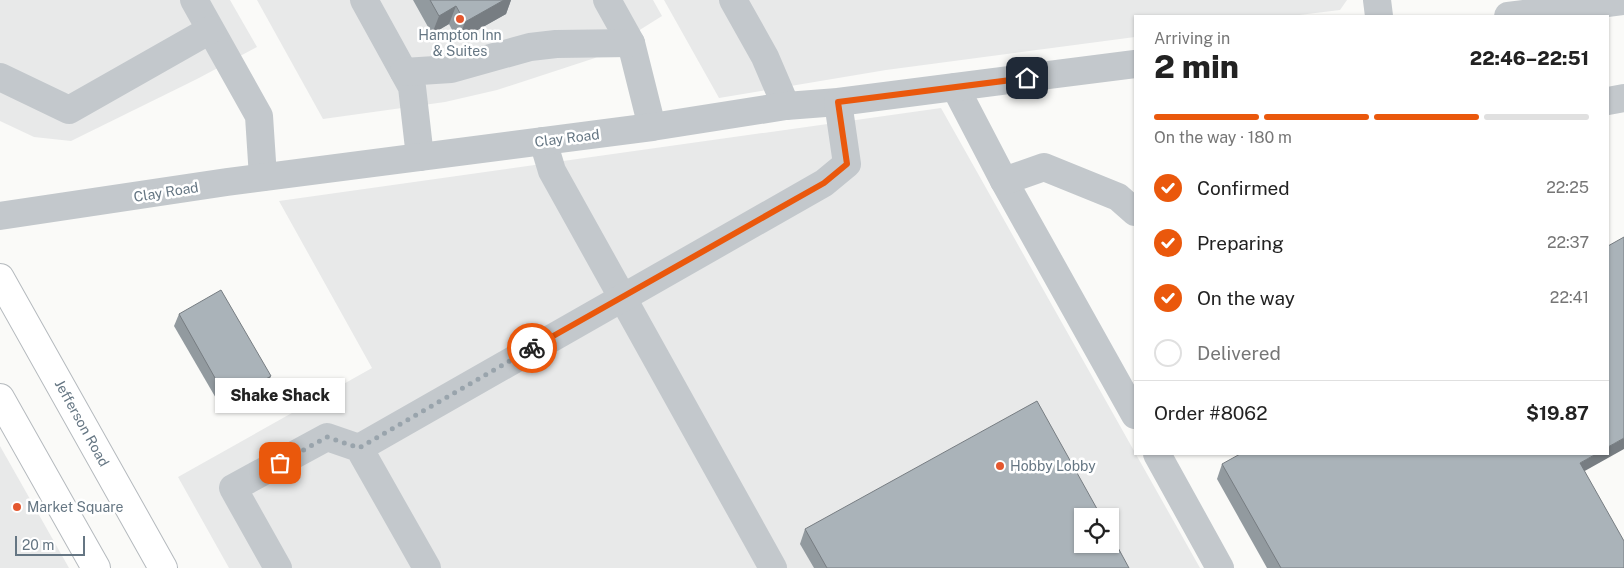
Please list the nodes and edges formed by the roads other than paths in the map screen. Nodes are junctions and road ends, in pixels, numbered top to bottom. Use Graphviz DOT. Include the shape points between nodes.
graph roads {
  1 [pos="194,0"];
  2 [pos="364,0"];
  3 [pos="607,0"];
  4 [pos="733,0"];
  5 [pos="1377,0"];
  6 [pos="1624,1"];
  7 [pos="1379,15"];
  8 [pos="1516,15"];
  9 [pos="210,30"];
  10 [pos="631,43"];
  11 [pos="1134,64"];
  12 [pos="404,72"];
  13 [pos="0,77"];
  14 [pos="954,87"];
  15 [pos="1624,98"];
  16 [pos="1609,101"];
  17 [pos="838,102"];
  18 [pos="786,106"];
  19 [pos="652,127"];
  20 [pos="543,141"];
  21 [pos="420,157"];
  22 [pos="263,178"];
  23 [pos="1004,181"];
  24 [pos="1134,211"];
  25 [pos="0,216"];
  26 [pos="0,278"];
  27 [pos="622,297"];
  28 [pos="0,398"];
  29 [pos="1134,413"];
  30 [pos="359,448"];
  31 [pos="1157,455"];
  32 [pos="96,568"];
  33 [pos="163,568"];
  34 [pos="278,568"];
  35 [pos="427,568"];
  36 [pos="773,568"];
  37 [pos="1220,568"];
  1 -- 9 [label="street"];
  2 -- 12 [label="street"];
  3 -- 10 [label="street"];
  4 -- 18 [label="street" via="765,57"];
  5 -- 7 [label="street"];
  6 -- 8 [label="street"];
  9 -- 13 [label="street" via="69,110"];
  9 -- 22 [label="street" via="259,116"];
  10 -- 12 [label="street" via="530,47 451,69"];
  10 -- 19 [label="street"];
  11 -- 14 [label="street, Clay Road"];
  12 -- 21 [label="street" via="412,87"];
  14 -- 17 [label="street, Clay Road"];
  14 -- 23 [label="street"];
  15 -- 16 [label="street"];
  17 -- 18 [label="street, Clay Road"];
  17 -- 27 [label="street" via="847,164 824,183"];
  18 -- 19 [label="street, Clay Road"];
  19 -- 20 [label="street, Clay Road"];
  20 -- 21 [label="street, Clay Road"];
  20 -- 27 [label="street" via="552,171"];
  21 -- 22 [label="street, Clay Road"];
  22 -- 25 [label="street, Clay Road"];
  23 -- 24 [label="street" via="1044,167 1118,197"];
  23 -- 29 [label="street"];
  26 -- 33 [label="main road, Jefferson Road"];
  27 -- 30 [label="street"];
  27 -- 36 [label="street"];
  28 -- 32 [label="main road"];
  30 -- 34 [label="street" via="327,437 233,488"];
  30 -- 35 [label="street"];
  31 -- 37 [label="street"];
}
